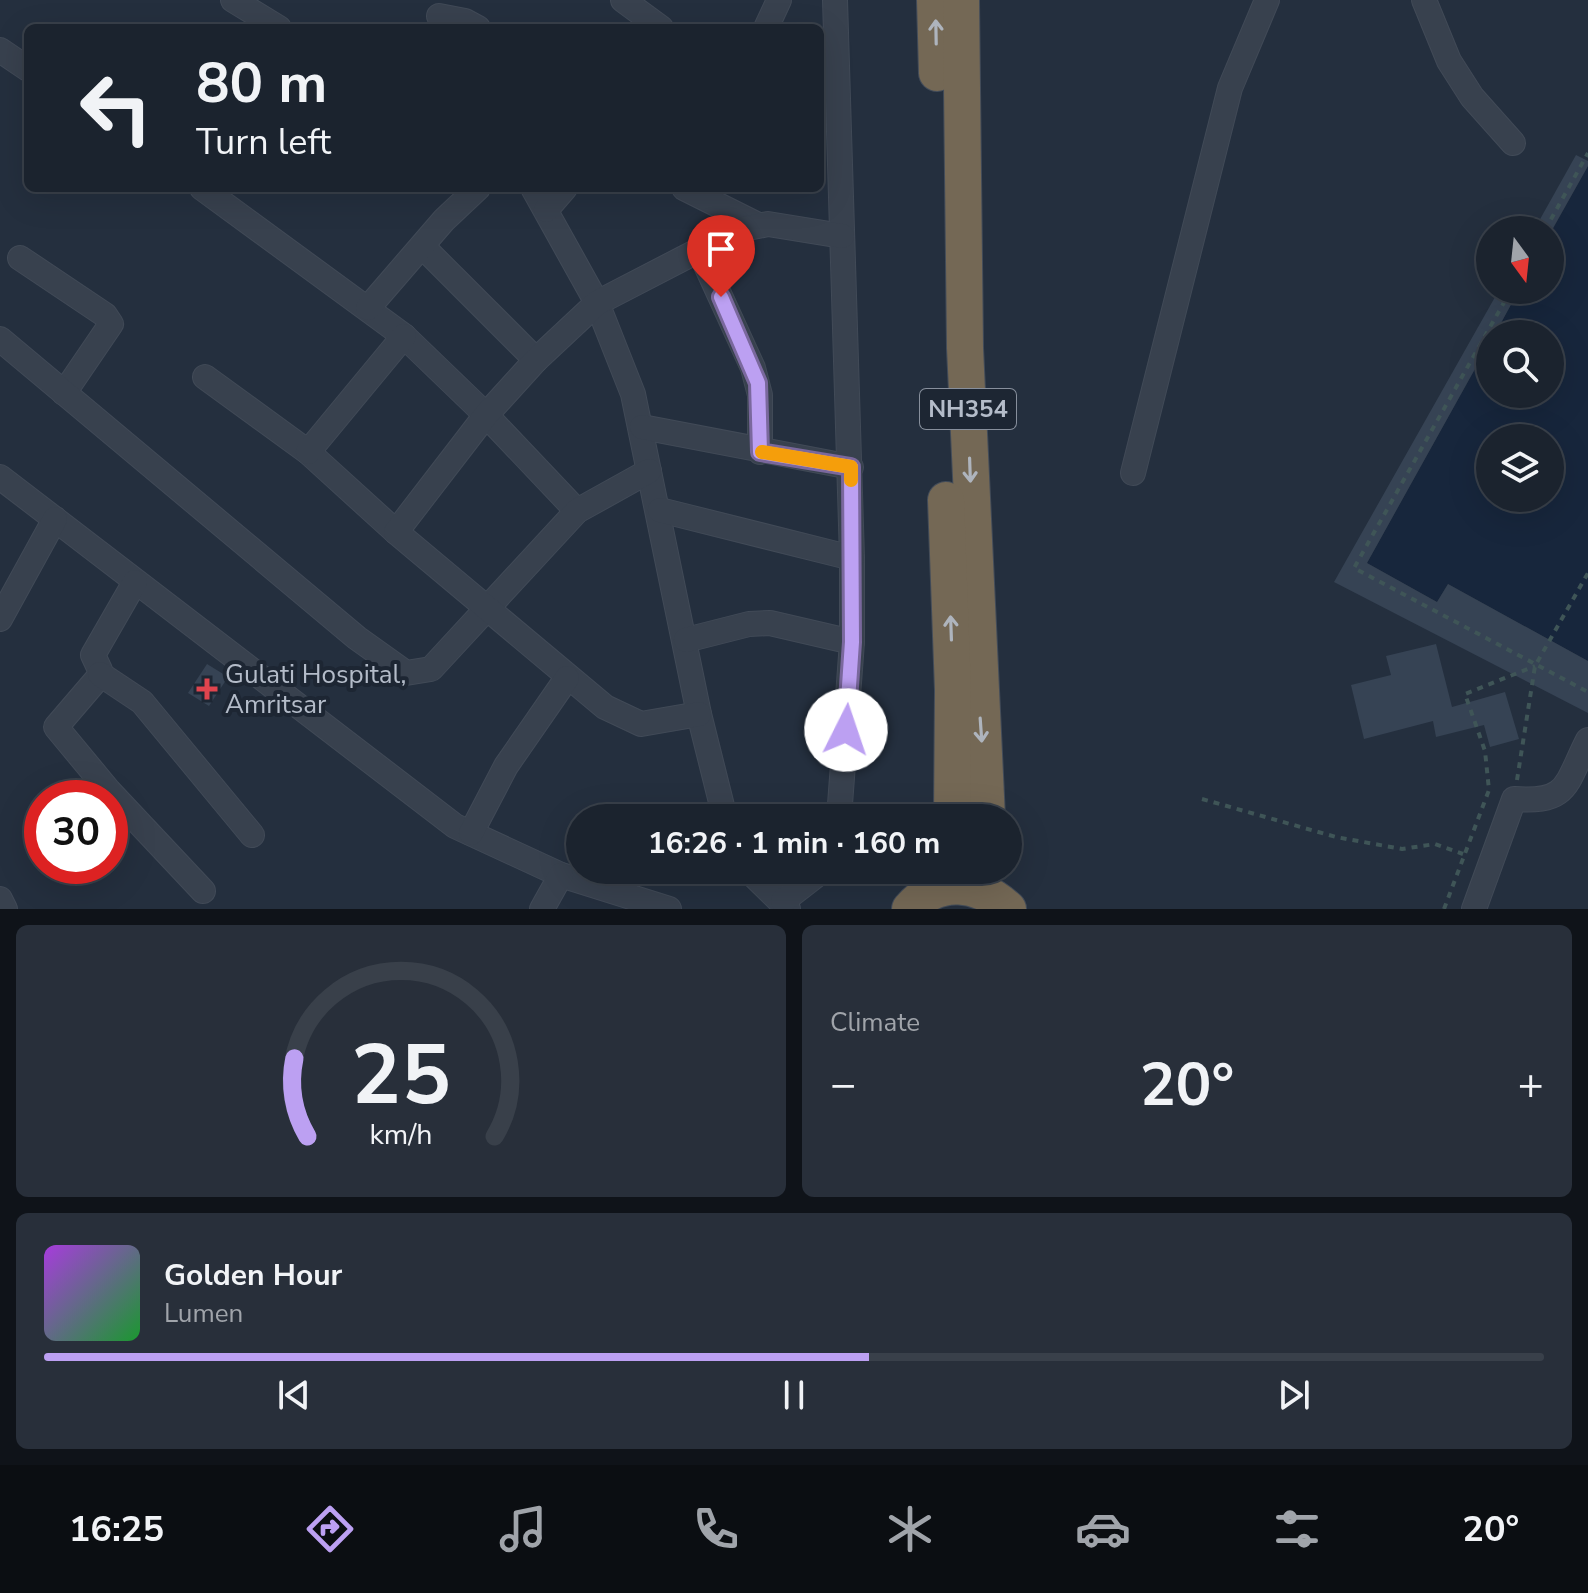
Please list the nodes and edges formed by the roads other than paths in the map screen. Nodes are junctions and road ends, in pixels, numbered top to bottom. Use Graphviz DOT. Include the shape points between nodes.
graph roads {
  1 [pos="233,0"];
  2 [pos="623,0"];
  3 [pos="779,0"];
  4 [pos="835,0"];
  5 [pos="935,0"];
  6 [pos="961,0"];
  7 [pos="1267,0"];
  8 [pos="1424,0"];
  9 [pos="436,15"];
  10 [pos="272,24"];
  11 [pos="471,24"];
  12 [pos="656,24"];
  13 [pos="768,24"];
  14 [pos="0,50"];
  15 [pos="24,66"];
  16 [pos="1513,143"];
  17 [pos="208,192"];
  18 [pos="473,192"];
  19 [pos="535,192"];
  20 [pos="562,192"];
  21 [pos="692,192"];
  22 [pos="546,210"];
  23 [pos="756,224"];
  24 [pos="842,236"];
  25 [pos="423,247"];
  26 [pos="699,250"];
  27 [pos="20,258"];
  28 [pos="597,303"];
  29 [pos="368,308"];
  30 [pos="404,336"];
  31 [pos="0,339"];
  32 [pos="536,360"];
  33 [pos="205,377"];
  34 [pos="64,393"];
  35 [pos="486,415"];
  36 [pos="642,427"];
  37 [pos="308,452"];
  38 [pos="760,452"];
  39 [pos="851,467"];
  40 [pos="649,471"];
  41 [pos="1133,473"];
  42 [pos="0,477"];
  43 [pos="660,510"];
  44 [pos="577,511"];
  45 [pos="55,519"];
  46 [pos="396,532"];
  47 [pos="852,558"];
  48 [pos="135,582"];
  49 [pos="488,610"];
  50 [pos="0,619"];
  51 [pos="686,640"];
  52 [pos="852,642"];
  53 [pos="100,674"];
  54 [pos="567,678"];
  55 [pos="699,714"];
  56 [pos="1588,740"];
  57 [pos="722,804"];
  58 [pos="840,804"];
  59 [pos="952,804"];
  60 [pos="986,804"];
  61 [pos="471,833"];
  62 [pos="252,835"];
  63 [pos="561,875"];
  64 [pos="763,884"];
  65 [pos="808,884"];
  66 [pos="942,884"];
  67 [pos="964,884"];
  68 [pos="203,891"];
  69 [pos="997,891"];
  70 [pos="0,899"];
  71 [pos="785,905"];
  72 [pos="5,909"];
  73 [pos="542,909"];
  74 [pos="669,909"];
  75 [pos="910,909"];
  76 [pos="1474,909"];
  1 -- 10 [label="street"];
  2 -- 12 [label="street"];
  3 -- 13 [label="street"];
  4 -- 24 [label="street"];
  59 -- 5 [label="highway, NH354, one-way"];
  6 -- 60 [label="highway, NH354, one-way" via="965,348"];
  7 -- 41 [label="street" via="1230,88"];
  8 -- 16 [label="street" via="1449,61 1472,97"];
  9 -- 11 [label="street"];
  14 -- 15 [label="street"];
  17 -- 29 [label="street"];
  18 -- 25 [label="street"];
  19 -- 22 [label="street"];
  20 -- 22 [label="street"];
  21 -- 23 [label="street"];
  22 -- 28 [label="street"];
  23 -- 24 [label="street"];
  23 -- 26 [label="street"];
  24 -- 39 [label="street"];
  25 -- 29 [label="street"];
  25 -- 32 [label="street"];
  26 -- 28 [label="street"];
  26 -- 38 [label="street" via="753,368 760,395"];
  27 -- 34 [label="street" via="111,324"];
  28 -- 32 [label="street"];
  28 -- 36 [label="street"];
  29 -- 30 [label="street"];
  30 -- 35 [label="street"];
  30 -- 37 [label="street"];
  31 -- 34 [label="street"];
  32 -- 35 [label="street"];
  33 -- 37 [label="street"];
  34 -- 49 [label="street" via="406,673 431,669"];
  35 -- 44 [label="street"];
  35 -- 46 [label="street"];
  36 -- 38 [label="street"];
  36 -- 40 [label="street"];
  37 -- 46 [label="street"];
  38 -- 39 [label="street"];
  39 -- 47 [label="street"];
  40 -- 43 [label="street"];
  40 -- 44 [label="street"];
  42 -- 45 [label="street"];
  43 -- 47 [label="street"];
  43 -- 51 [label="street"];
  44 -- 49 [label="street"];
  45 -- 48 [label="street"];
  45 -- 50 [label="street"];
  46 -- 49 [label="street"];
  47 -- 52 [label="street"];
  48 -- 53 [label="street" via="93,655"];
  48 -- 61 [label="street" via="432,810"];
  49 -- 54 [label="street"];
  51 -- 52 [label="street" via="770,623"];
  51 -- 55 [label="street"];
  52 -- 58 [label="street"];
  53 -- 62 [label="street" via="142,702"];
  53 -- 68 [label="street" via="56,727"];
  54 -- 55 [label="street" via="630,721 663,722"];
  54 -- 61 [label="street" via="506,766"];
  55 -- 57 [label="street"];
  56 -- 76 [label="street" via="1555,797 1514,799"];
  61 -- 63 [label="street"];
  63 -- 73 [label="street"];
  63 -- 74 [label="street"];
  64 -- 71 [label="street"];
  65 -- 71 [label="street"];
  66 -- 75 [label="highway"];
  67 -- 69 [label="highway"];
  70 -- 72 [label="street"];
}
